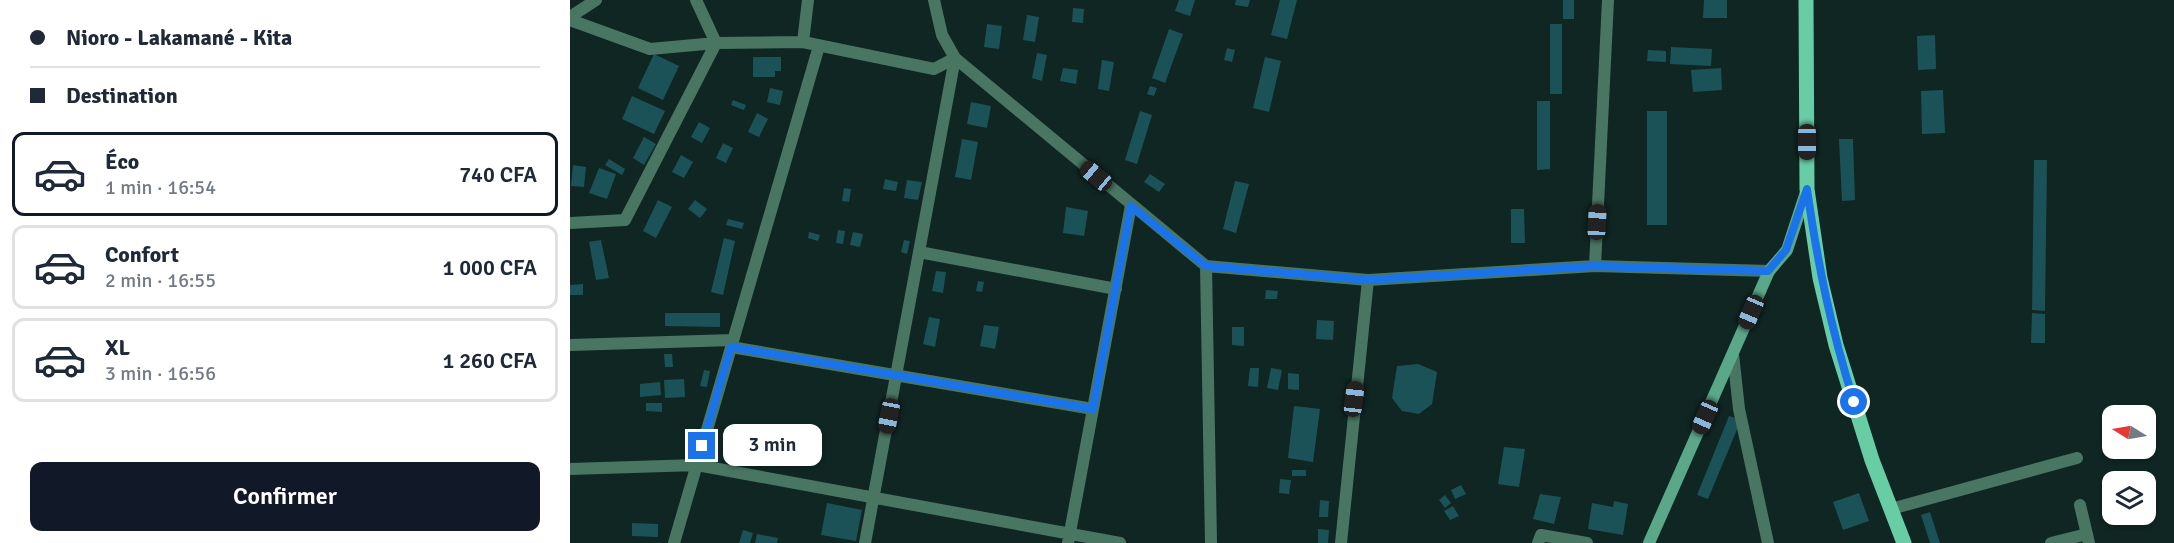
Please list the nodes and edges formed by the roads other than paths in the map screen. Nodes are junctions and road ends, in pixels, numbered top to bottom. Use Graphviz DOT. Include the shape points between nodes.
graph roads {
  1 [pos="596,0"];
  2 [pos="696,0"];
  3 [pos="808,0"];
  4 [pos="934,0"];
  5 [pos="1608,0"];
  6 [pos="1806,0"];
  7 [pos="570,18"];
  8 [pos="803,42"];
  9 [pos="716,43"];
  10 [pos="819,46"];
  11 [pos="955,58"];
  12 [pos="1807,189"];
  13 [pos="1131,206"];
  14 [pos="570,223"];
  15 [pos="919,252"];
  16 [pos="1206,266"];
  17 [pos="1595,266"];
  18 [pos="1768,271"];
  19 [pos="1368,280"];
  20 [pos="1116,289"];
  21 [pos="732,344"];
  22 [pos="570,345"];
  23 [pos="1733,354"];
  24 [pos="896,375"];
  25 [pos="1093,409"];
  26 [pos="2077,458"];
  27 [pos="697,465"];
  28 [pos="570,469"];
  29 [pos="873,498"];
  30 [pos="2080,505"];
  31 [pos="1891,509"];
  32 [pos="1069,538"];
  33 [pos="2088,538"];
  34 [pos="674,543"];
  35 [pos="865,543"];
  36 [pos="1120,543"];
  37 [pos="1211,543"];
  38 [pos="1341,543"];
  39 [pos="1538,543"];
  40 [pos="1587,543"];
  41 [pos="1649,543"];
  42 [pos="1768,543"];
  43 [pos="1904,543"];
  44 [pos="2051,543"];
  1 -- 7 [label="street"];
  2 -- 9 [label="street"];
  3 -- 8 [label="street"];
  4 -- 11 [label="street" via="942,35"];
  5 -- 17 [label="street"];
  6 -- 12 [label="main road"];
  7 -- 9 [label="street" via="650,49"];
  8 -- 9 [label="street"];
  8 -- 10 [label="street"];
  9 -- 14 [label="street" via="625,220"];
  10 -- 11 [label="street" via="934,69"];
  10 -- 21 [label="street"];
  11 -- 13 [label="street"];
  11 -- 15 [label="street"];
  12 -- 18 [label="main road" via="1786,250"];
  12 -- 31 [label="main road" via="1820,278 1836,345"];
  13 -- 16 [label="street"];
  13 -- 20 [label="street"];
  15 -- 20 [label="street"];
  15 -- 24 [label="street"];
  16 -- 19 [label="street"];
  16 -- 37 [label="street"];
  17 -- 18 [label="street"];
  17 -- 19 [label="street"];
  18 -- 23 [label="main road"];
  19 -- 38 [label="street"];
  20 -- 25 [label="street"];
  21 -- 22 [label="street"];
  21 -- 24 [label="street"];
  21 -- 27 [label="street"];
  23 -- 41 [label="main road"];
  23 -- 42 [label="street" via="1739,409"];
  24 -- 25 [label="street"];
  24 -- 29 [label="street"];
  25 -- 32 [label="street"];
  26 -- 31 [label="street"];
  27 -- 28 [label="street"];
  27 -- 29 [label="street"];
  27 -- 34 [label="street"];
  29 -- 32 [label="street"];
  29 -- 35 [label="street"];
  30 -- 33 [label="street"];
  31 -- 43 [label="main road"];
  32 -- 36 [label="street"];
  33 -- 44 [label="street"];
  39 -- 40 [label="street" via="1541,535"];
}
